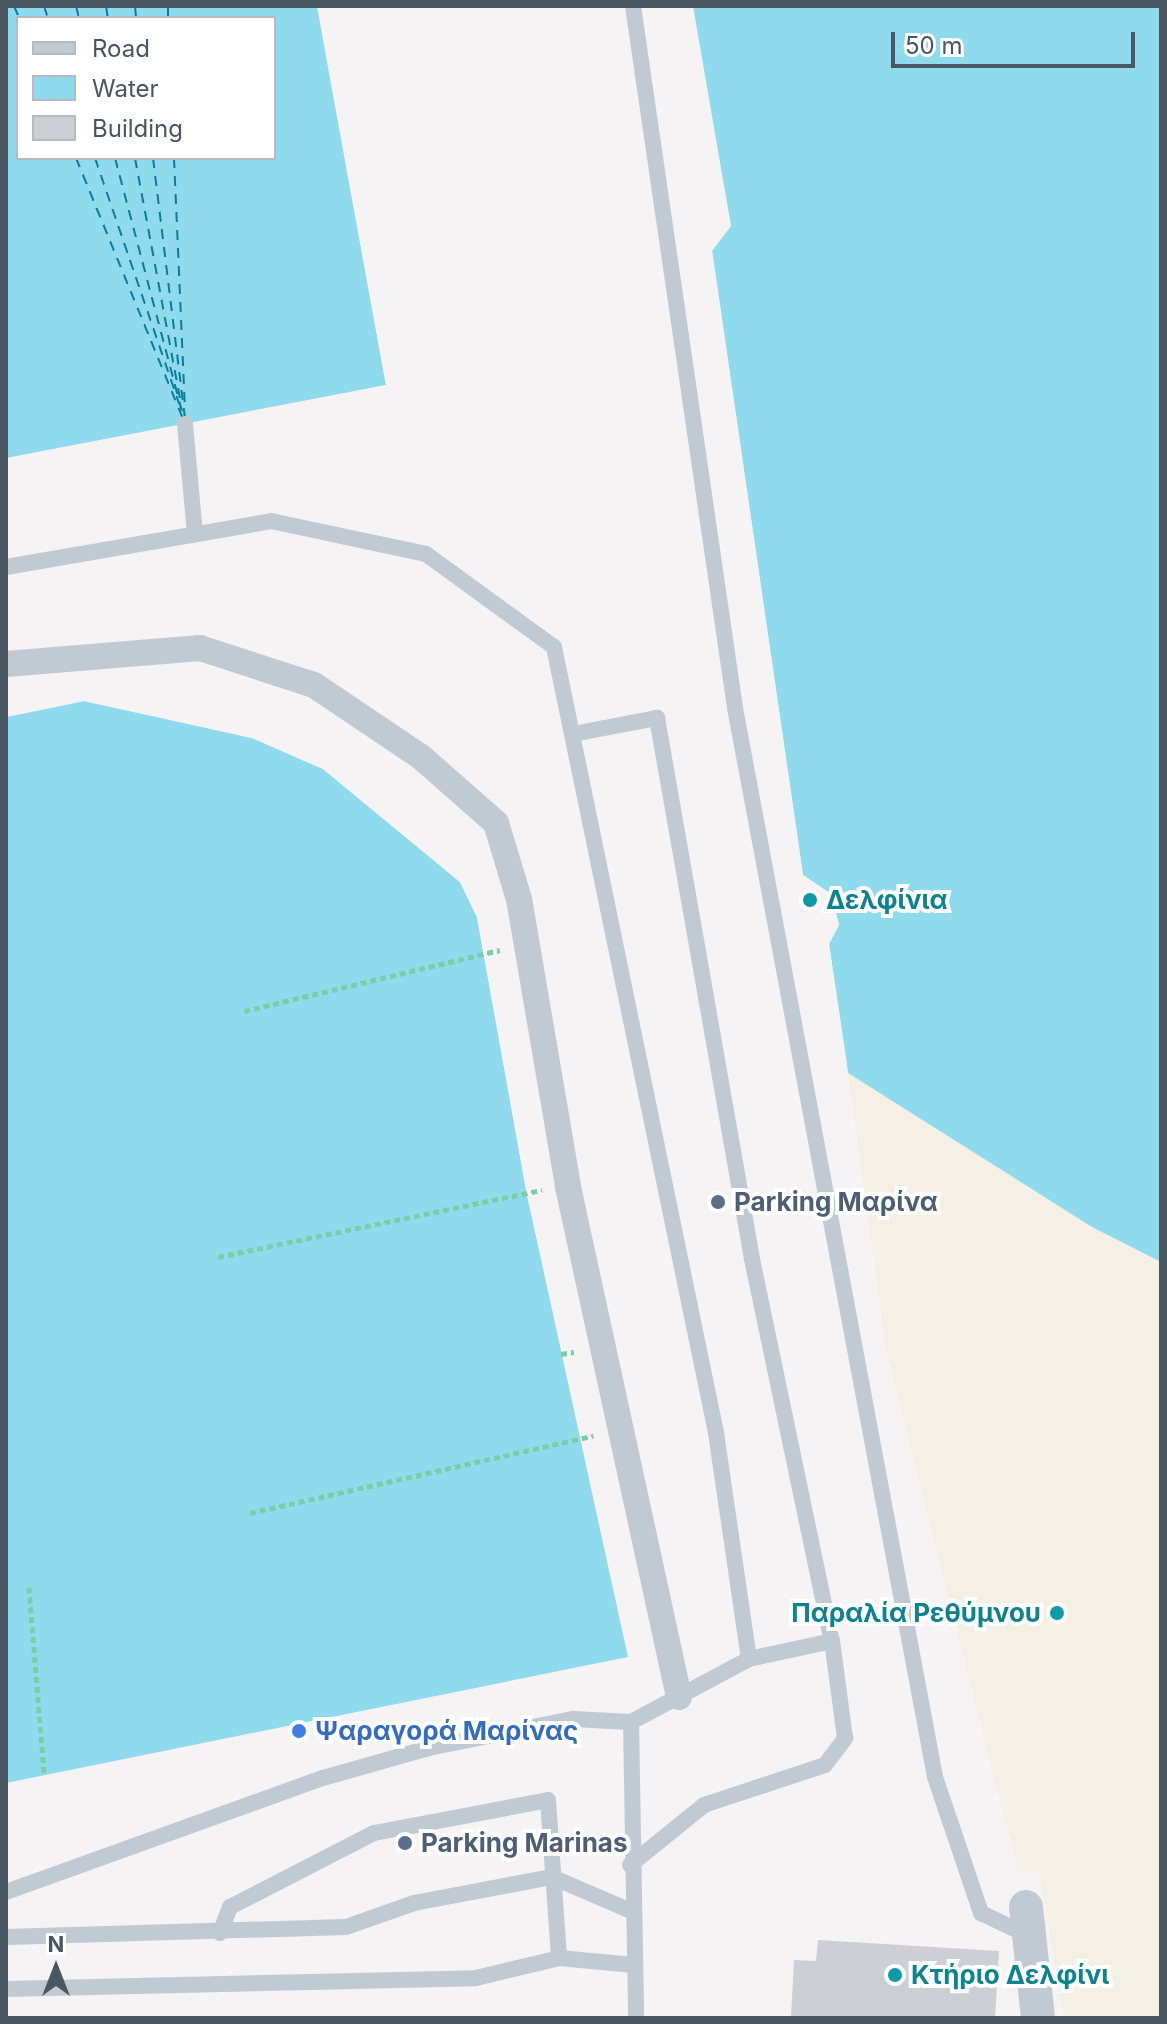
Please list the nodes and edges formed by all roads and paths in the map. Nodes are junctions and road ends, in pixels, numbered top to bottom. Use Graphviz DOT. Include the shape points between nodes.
graph roads {
  1 [pos="633,6"];
  2 [pos="185,424"];
  3 [pos="195,534"];
  4 [pos="6,567"];
  5 [pos="6,664"];
  6 [pos="573,734"];
  7 [pos="495,951"];
  8 [pos="244,1011"];
  9 [pos="536,1191"];
  10 [pos="218,1257"];
  11 [pos="588,1437"];
  12 [pos="250,1513"];
  13 [pos="29,1587"];
  14 [pos="832,1641"];
  15 [pos="749,1659"];
  16 [pos="679,1697"];
  17 [pos="631,1722"];
  18 [pos="44,1773"];
  19 [pos="630,1865"];
  20 [pos="552,1877"];
  21 [pos="6,1892"];
  22 [pos="631,1911"];
  23 [pos="1027,1922"];
  24 [pos="220,1933"];
  25 [pos="6,1937"];
  26 [pos="559,1958"];
  27 [pos="634,1965"];
  28 [pos="6,1989"];
  29 [pos="636,2018"];
  30 [pos="1038,2018"];
  1 -- 23 [label="lane" via="735,708 935,1777 981,1913"];
  2 -- 3 [label="lane"];
  3 -- 4 [label="lane"];
  3 -- 6 [label="lane" via="271,521 426,554 554,647"];
  5 -- 16 [label="street" via="200,648 229,657 314,685 421,757 496,823 519,899 568,1187"];
  6 -- 14 [label="lane" via="657,718 752,1259"];
  6 -- 15 [label="lane" via="716,1433"];
  7 -- 8 [label="path"];
  9 -- 10 [label="path"];
  11 -- 12 [label="path"];
  13 -- 18 [label="path"];
  14 -- 15 [label="lane"];
  14 -- 19 [label="lane" via="845,1738 825,1765 704,1805"];
  15 -- 16 [label="lane"];
  16 -- 17 [label="lane"];
  17 -- 19 [label="lane"];
  17 -- 21 [label="lane" via="573,1719 429,1748 323,1778"];
  19 -- 22 [label="lane"];
  20 -- 22 [label="lane"];
  20 -- 24 [label="lane" via="414,1903 346,1927"];
  20 -- 24 [label="lane" via="548,1800 374,1833 230,1907"];
  20 -- 26 [label="lane"];
  22 -- 27 [label="lane"];
  23 -- 30 [label="street"];
  24 -- 25 [label="lane"];
  26 -- 27 [label="lane"];
  26 -- 28 [label="lane" via="476,1978"];
  27 -- 29 [label="lane"];
}
